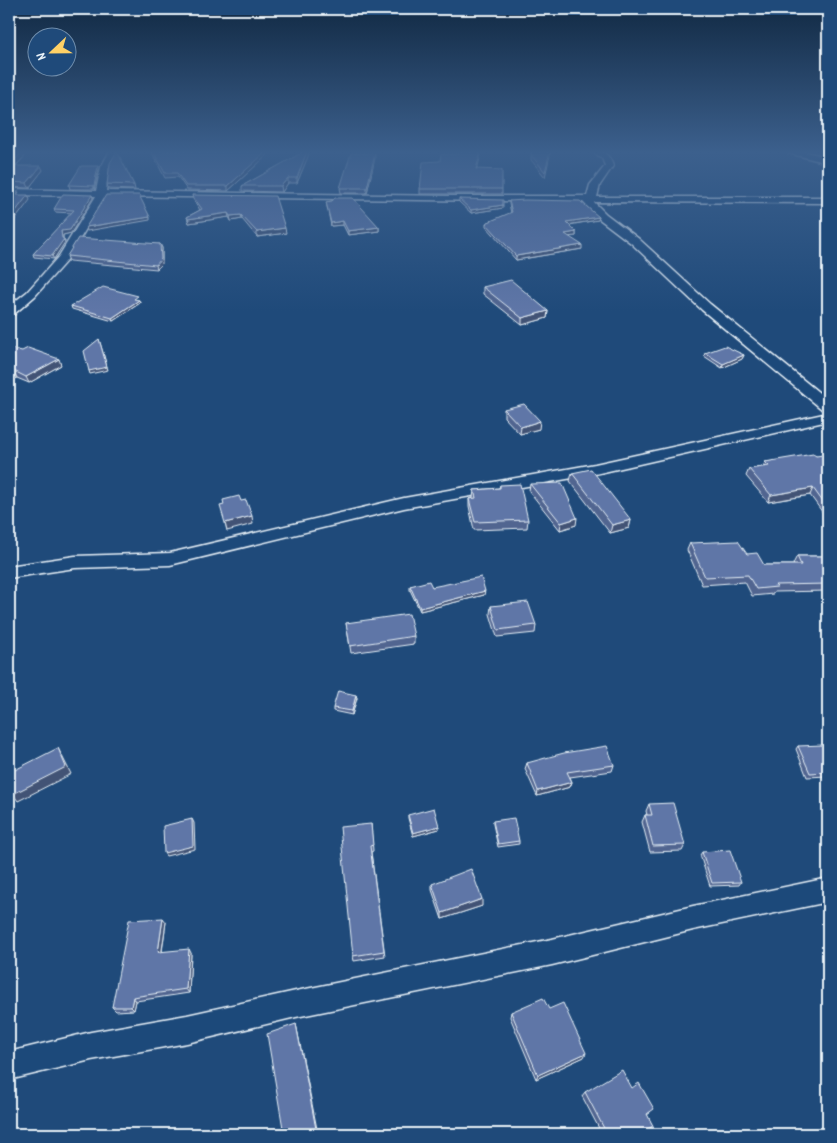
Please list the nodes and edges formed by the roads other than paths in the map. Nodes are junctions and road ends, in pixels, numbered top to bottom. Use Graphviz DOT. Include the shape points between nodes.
graph roads {
  1 [pos="97,204"];
  2 [pos="593,204"];
  3 [pos="9,312"];
  4 [pos="828,407"];
  5 [pos="828,417"];
  6 [pos="9,572"];
  7 [pos="828,890"];
  8 [pos="9,1066"];
  1 -- 3 [label="street" via="55,269"];
  2 -- 4 [label="street" via="602,216 635,241 706,307"];
  5 -- 6 [label="street" via="595,469 404,503 170,559 75,562"];
  7 -- 8 [label="street" via="552,952 187,1029 91,1046"];
}
